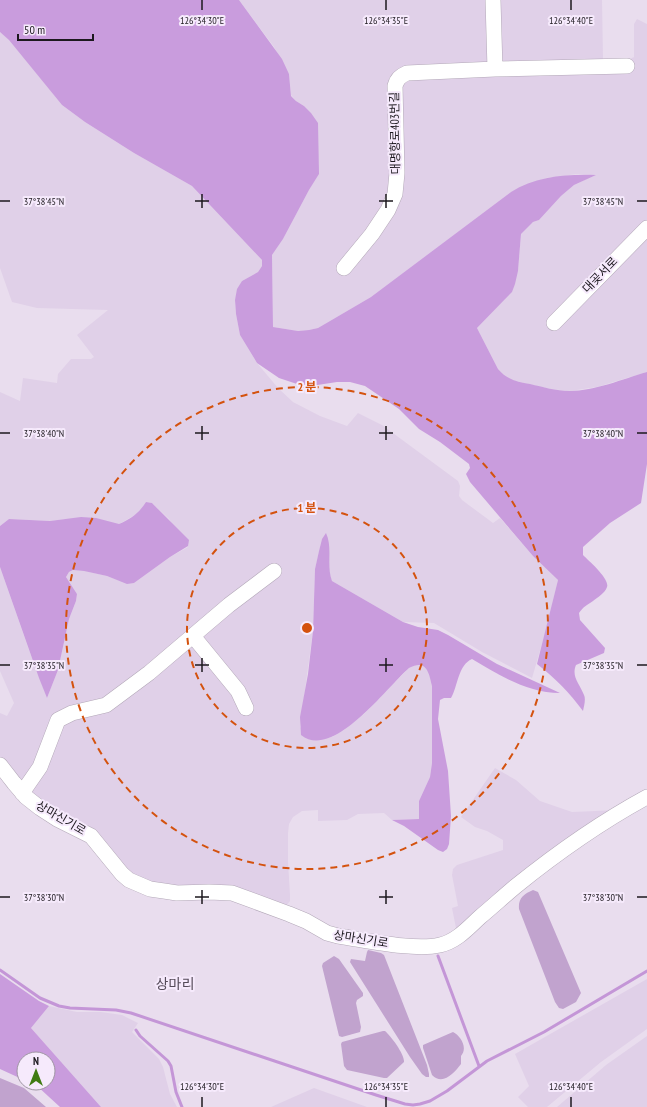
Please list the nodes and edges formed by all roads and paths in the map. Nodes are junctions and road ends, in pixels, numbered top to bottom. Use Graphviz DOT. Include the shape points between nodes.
graph roads {
  1 [pos="493,0"];
  2 [pos="627,66"];
  3 [pos="495,69"];
  4 [pos="647,228"];
  5 [pos="344,268"];
  6 [pos="554,323"];
  7 [pos="274,570"];
  8 [pos="192,636"];
  9 [pos="246,708"];
  10 [pos="0,764"];
  11 [pos="22,793"];
  12 [pos="647,797"];
  1 -- 3 [label="street"];
  2 -- 3 [label="street"];
  3 -- 5 [label="street, 대명항로403번길" via="407,73 397,80 395,194 372,234"];
  4 -- 6 [label="street, 대곶서로"];
  7 -- 8 [label="street"];
  8 -- 9 [label="street" via="235,687"];
  8 -- 11 [label="street" via="106,705 72,713 58,720 40,766"];
  10 -- 11 [label="street, 상마신기로"];
  11 -- 12 [label="street, 상마신기로" via="57,819 91,836 122,874 144,887 177,893 232,893 306,921 327,933 424,947 440,945 463,933 550,860"];
}
